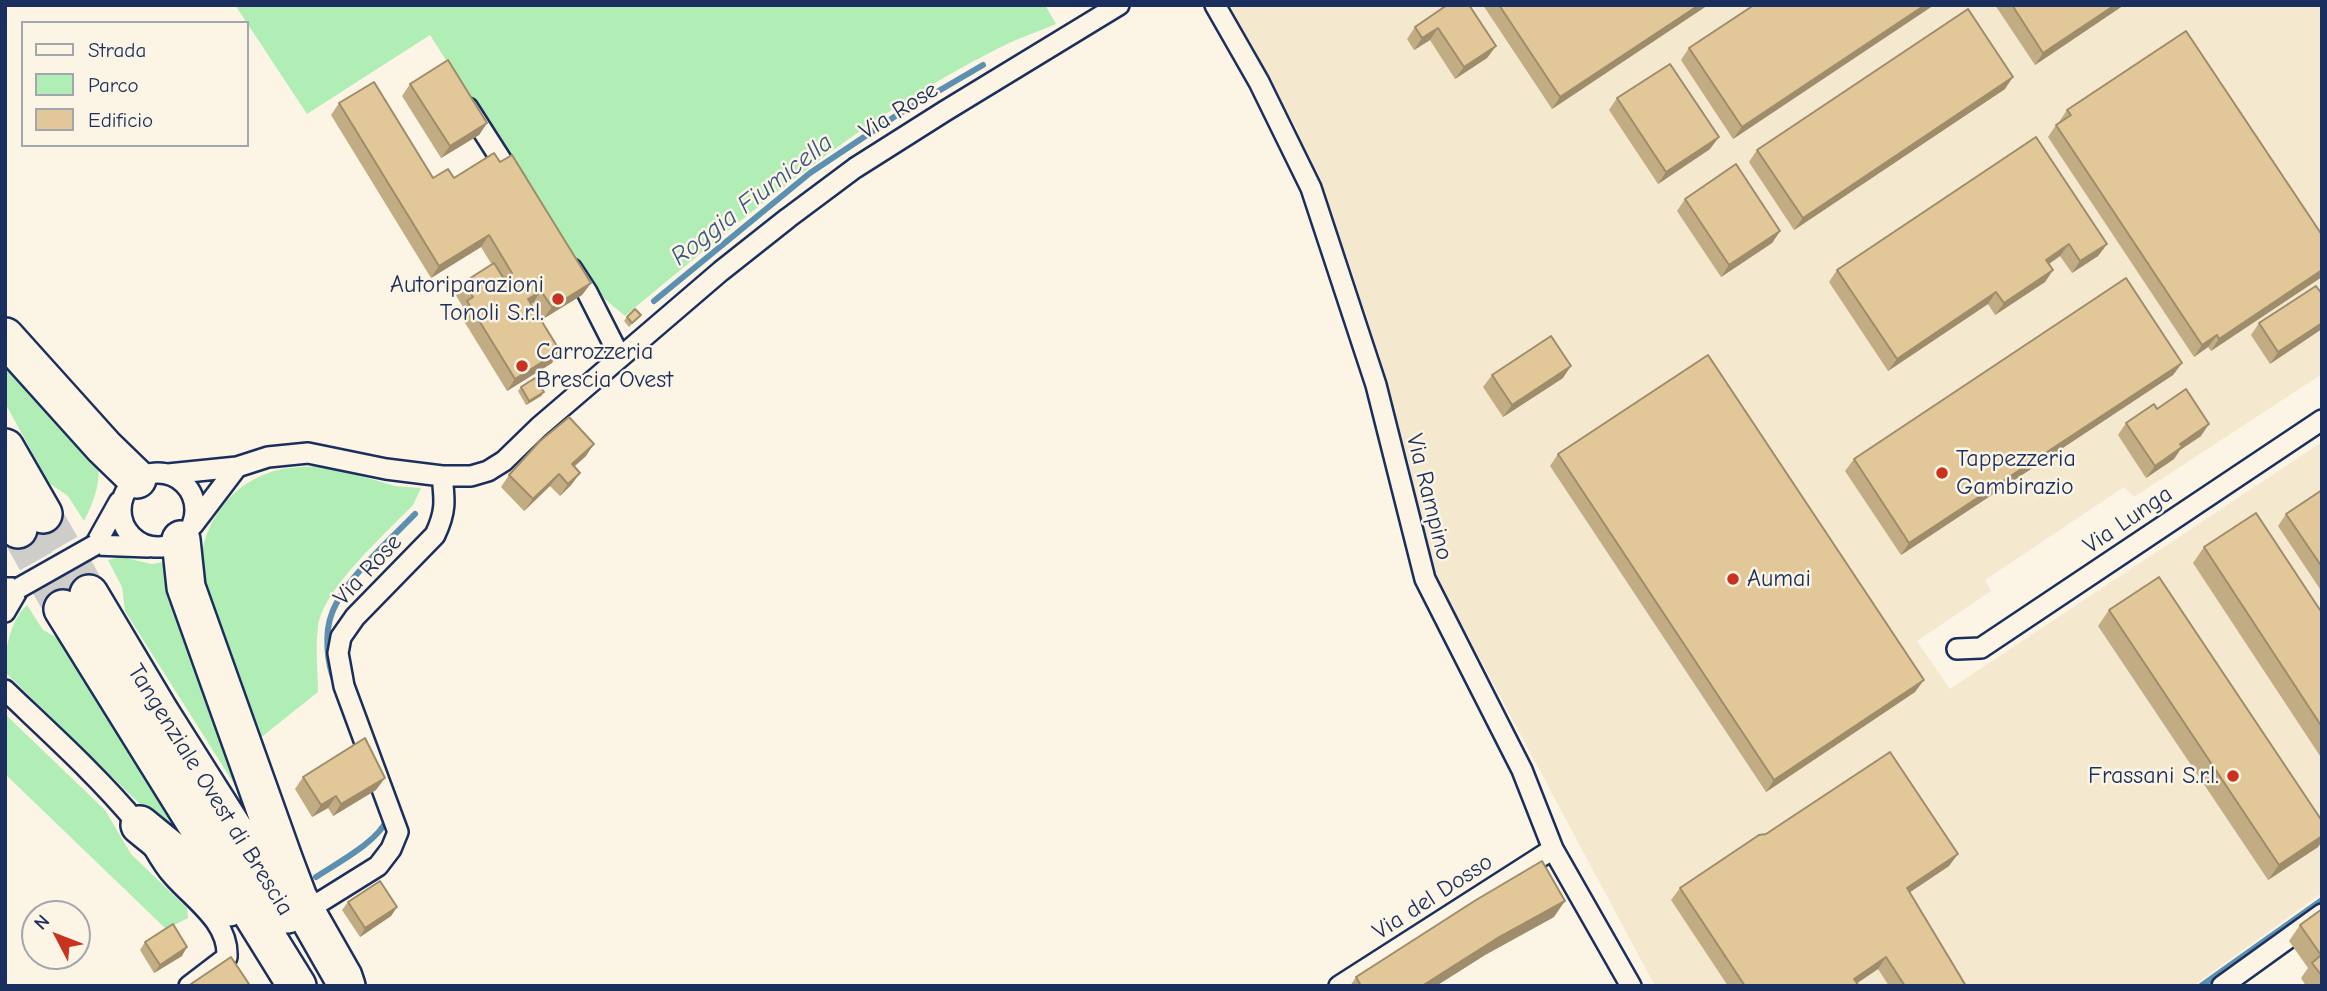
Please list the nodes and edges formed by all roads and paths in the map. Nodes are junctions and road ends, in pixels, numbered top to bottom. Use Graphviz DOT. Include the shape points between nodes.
graph roads {
  1 [pos="1119,5"];
  2 [pos="1215,5"];
  3 [pos="459,95"];
  4 [pos="527,199"];
  5 [pos="564,257"];
  6 [pos="5,337"];
  7 [pos="620,357"];
  8 [pos="2322,420"];
  9 [pos="5,448"];
  10 [pos="237,467"];
  11 [pos="442,476"];
  12 [pos="143,481"];
  13 [pos="22,517"];
  14 [pos="174,538"];
  15 [pos="95,545"];
  16 [pos="12,588"];
  17 [pos="5,612"];
  18 [pos="1957,649"];
  19 [pos="5,690"];
  20 [pos="140,825"];
  21 [pos="1553,849"];
  22 [pos="317,904"];
  23 [pos="2322,914"];
  24 [pos="189,986"];
  25 [pos="280,986"];
  26 [pos="298,986"];
  27 [pos="332,986"];
  28 [pos="345,986"];
  29 [pos="1339,986"];
  30 [pos="1631,986"];
  31 [pos="2222,986"];
  1 -- 7 [label="street, Via Rose" via="855,168 721,271"];
  2 -- 21 [label="street, Via Rampino" via="1311,188 1376,385 1425,579 1522,770"];
  3 -- 4 [label="street"];
  5 -- 7 [label="street"];
  6 -- 12 [label="highway" via="104,447"];
  7 -- 11 [label="street, Via Rose" via="504,461 471,476"];
  8 -- 18 [label="street, Via Lunga" via="1981,648"];
  9 -- 13 [label="highway"];
  10 -- 11 [label="street, Via Rose" via="268,457 308,453"];
  10 -- 12 [label="street, Via Rose"];
  10 -- 14 [label="street"];
  11 -- 22 [label="street, Via Rose" via="446,503 435,535 355,617 341,637 338,653 344,686 398,832 378,866"];
  12 -- 14 [label="street" via="180,480 189,489 195,514"];
  12 -- 14 [label="street" via="120,505 127,532 136,542"];
  12 -- 15 [label="street"];
  14 -- 15 [label="street"];
  14 -- 28 [label="highway" via="186,587 298,898"];
  15 -- 16 [label="street, bridge"];
  16 -- 17 [label="street"];
  19 -- 20 [label="street"];
  20 -- 24 [label="street" via="170,874 214,918 228,945 227,957"];
  20 -- 25 [label="highway" via="205,878"];
  21 -- 29 [label="street, Via del Dosso"];
  21 -- 30 [label="street, Via Rampino"];
  23 -- 31 [label="street"];
  26 -- 27 [label="highway, Tangenziale Ovest di Brescia" via="76,601 160,713"];
}
